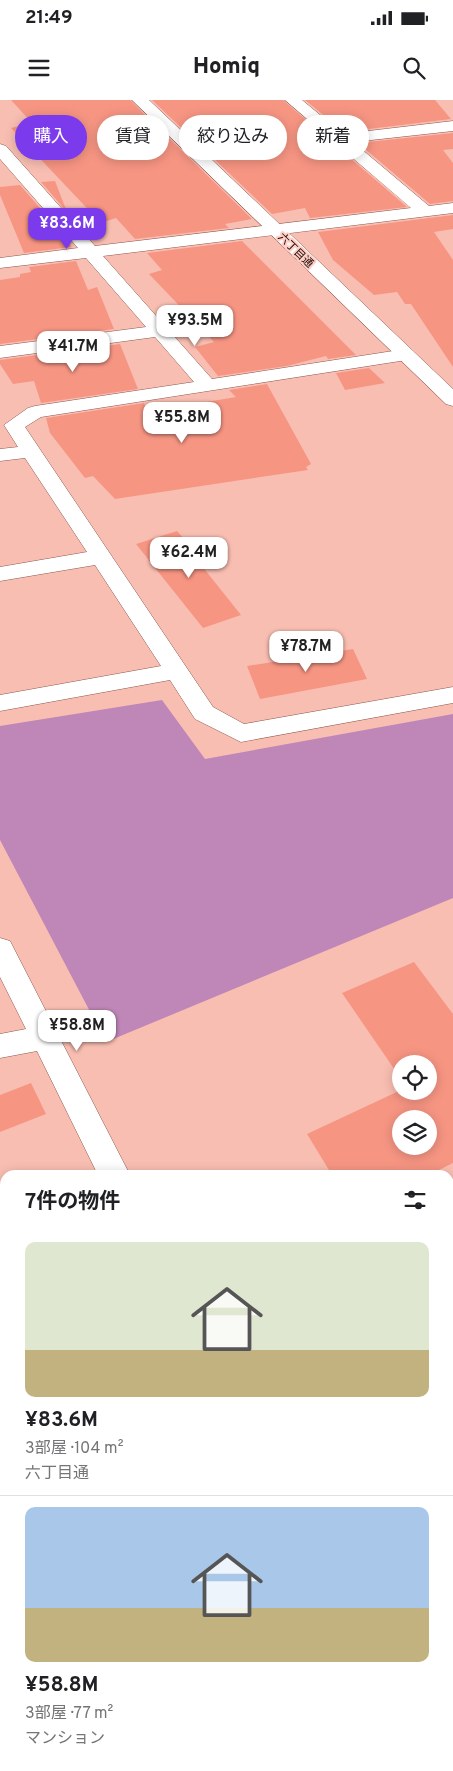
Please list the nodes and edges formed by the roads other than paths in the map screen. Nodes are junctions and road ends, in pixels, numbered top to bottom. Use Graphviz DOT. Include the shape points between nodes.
graph roads {
  1 [pos="140,100"];
  2 [pos="293,100"];
  3 [pos="311,115"];
  4 [pos="453,126"];
  5 [pos="369,136"];
  6 [pos="0,149"];
  7 [pos="364,160"];
  8 [pos="20,173"];
  9 [pos="0,175"];
  10 [pos="453,208"];
  11 [pos="425,211"];
  12 [pos="275,230"];
  13 [pos="90,252"];
  14 [pos="0,263"];
  15 [pos="158,331"];
  16 [pos="0,352"];
  17 [pos="406,355"];
  18 [pos="207,385"];
  19 [pos="453,400"];
  20 [pos="30,451"];
  21 [pos="0,455"];
  22 [pos="100,557"];
  23 [pos="0,574"];
  24 [pos="176,671"];
  25 [pos="453,695"];
  26 [pos="0,703"];
  27 [pos="0,949"];
  28 [pos="44,1037"];
  29 [pos="0,1046"];
  30 [pos="111,1170"];
  1 -- 12 [label="street, 六丁目通"];
  2 -- 3 [label="street"];
  4 -- 5 [label="street"];
  6 -- 8 [label="street"];
  7 -- 11 [label="street"];
  8 -- 9 [label="street"];
  8 -- 13 [label="street"];
  10 -- 11 [label="street"];
  11 -- 12 [label="street"];
  12 -- 13 [label="street"];
  12 -- 17 [label="street, 六丁目通"];
  13 -- 14 [label="street"];
  13 -- 15 [label="street"];
  15 -- 16 [label="street"];
  15 -- 18 [label="street"];
  17 -- 18 [label="street"];
  17 -- 19 [label="street, 六丁目通"];
  18 -- 20 [label="street" via="35,412 14,426"];
  20 -- 21 [label="street"];
  20 -- 22 [label="street"];
  22 -- 23 [label="street"];
  22 -- 24 [label="street"];
  24 -- 25 [label="street" via="204,713 242,733"];
  24 -- 26 [label="street"];
  27 -- 28 [label="street"];
  28 -- 29 [label="street"];
  28 -- 30 [label="street"];
}
